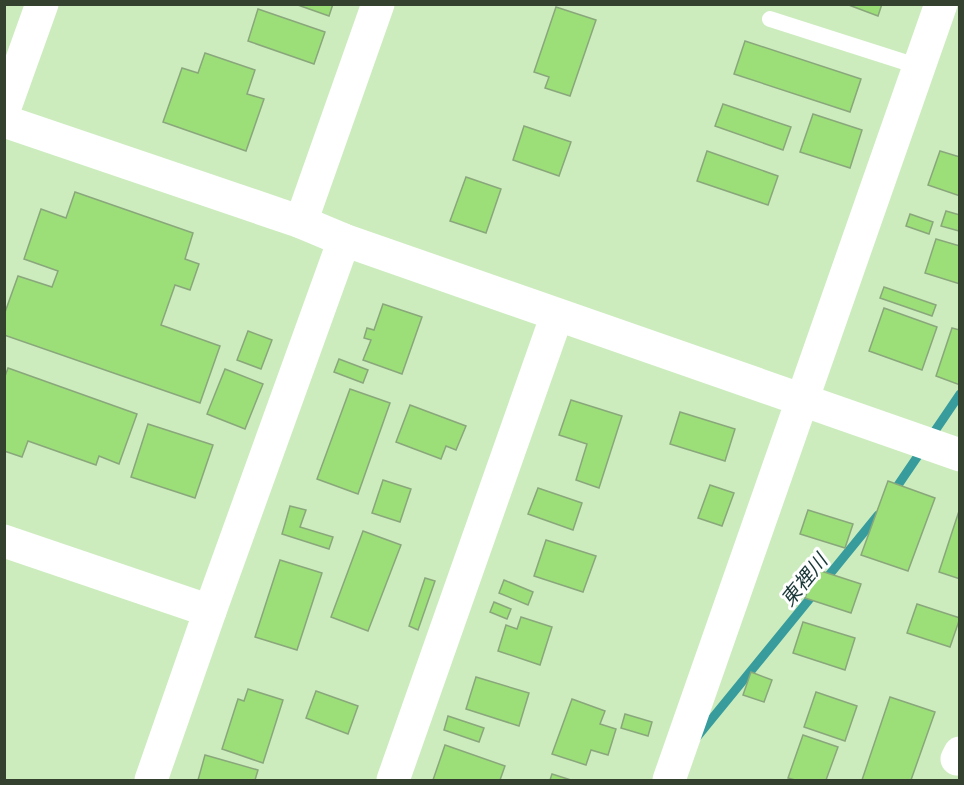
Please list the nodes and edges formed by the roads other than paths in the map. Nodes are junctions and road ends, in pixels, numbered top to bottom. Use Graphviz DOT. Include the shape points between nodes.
graph roads {
  1 [pos="42,4"];
  2 [pos="378,4"];
  3 [pos="941,4"];
  4 [pos="770,19"];
  5 [pos="920,67"];
  6 [pos="4,110"];
  7 [pos="4,121"];
  8 [pos="302,222"];
  9 [pos="344,240"];
  10 [pos="557,315"];
  11 [pos="804,400"];
  12 [pos="960,455"];
  13 [pos="4,542"];
  14 [pos="210,611"];
  15 [pos="151,780"];
  16 [pos="393,780"];
  17 [pos="669,780"];
  1 -- 6 [label="street"];
  2 -- 8 [label="street"];
  3 -- 5 [label="street"];
  4 -- 5 [label="lane"];
  5 -- 11 [label="street"];
  7 -- 8 [label="street"];
  8 -- 9 [label="street"];
  9 -- 10 [label="street"];
  9 -- 14 [label="street"];
  10 -- 11 [label="street"];
  10 -- 16 [label="street"];
  11 -- 12 [label="street"];
  11 -- 17 [label="street"];
  13 -- 14 [label="street"];
  14 -- 15 [label="street"];
}
